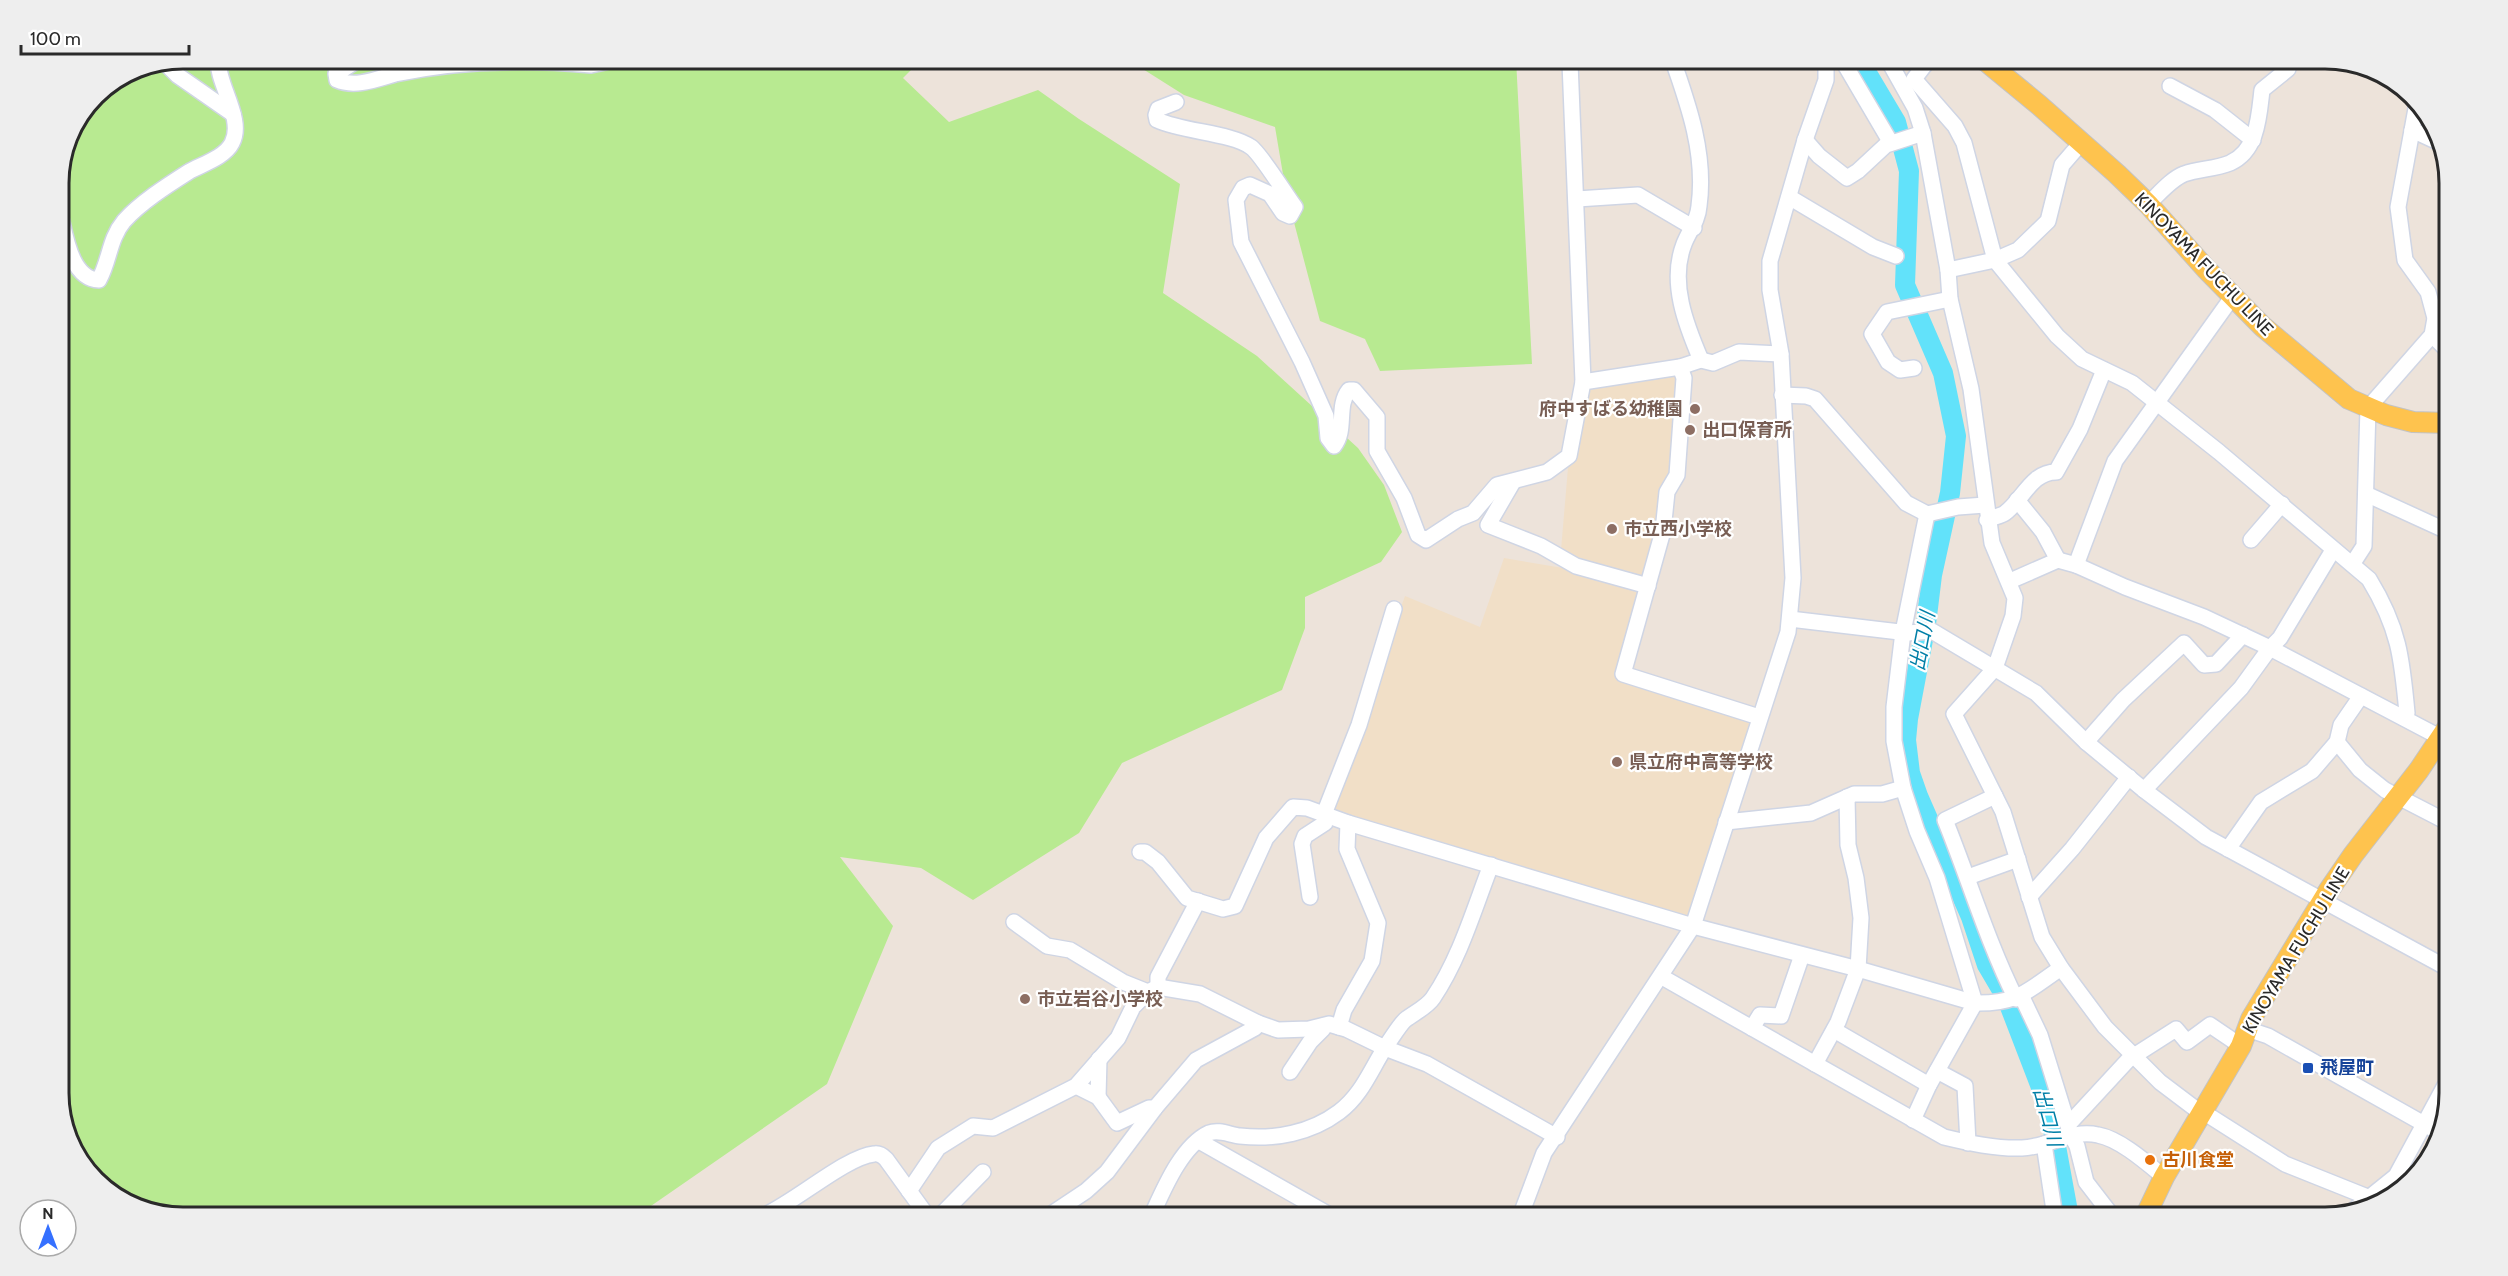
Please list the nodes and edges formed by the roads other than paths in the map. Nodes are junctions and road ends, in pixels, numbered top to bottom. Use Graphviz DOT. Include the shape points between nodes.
graph roads {
  1 [pos="221,69"];
  2 [pos="343,69"];
  3 [pos="420,69"];
  4 [pos="1570,69"];
  5 [pos="1676,69"];
  6 [pos="1826,69"];
  7 [pos="1848,69"];
  8 [pos="1893,69"];
  9 [pos="1922,69"];
  10 [pos="1995,69"];
  11 [pos="2288,69"];
  12 [pos="172,70"];
  13 [pos="2170,86"];
  14 [pos="1176,102"];
  15 [pos="2415,113"];
  16 [pos="233,114"];
  17 [pos="2412,130"];
  18 [pos="1917,134"];
  19 [pos="2430,138"];
  20 [pos="1805,140"];
  21 [pos="2253,140"];
  22 [pos="1892,142"];
  23 [pos="2081,142"];
  24 [pos="1789,197"];
  25 [pos="1577,199"];
  26 [pos="2148,204"];
  27 [pos="1694,228"];
  28 [pos="69,248"];
  29 [pos="1896,256"];
  30 [pos="1995,260"];
  31 [pos="1948,270"];
  32 [pos="2233,296"];
  33 [pos="1950,299"];
  34 [pos="2439,313"];
  35 [pos="2435,318"];
  36 [pos="2432,334"];
  37 [pos="2439,341"];
  38 [pos="1782,354"];
  39 [pos="1701,360"];
  40 [pos="1680,368"];
  41 [pos="1914,368"];
  42 [pos="2104,370"];
  43 [pos="1582,382"];
  44 [pos="1782,395"];
  45 [pos="2157,404"];
  46 [pos="2368,408"];
  47 [pos="2439,423"];
  48 [pos="1513,482"];
  49 [pos="2366,494"];
  50 [pos="2017,500"];
  51 [pos="2282,504"];
  52 [pos="1986,512"];
  53 [pos="1473,513"];
  54 [pos="1927,514"];
  55 [pos="1488,525"];
  56 [pos="2439,527"];
  57 [pos="2251,540"];
  58 [pos="2364,546"];
  59 [pos="2333,550"];
  60 [pos="2058,560"];
  61 [pos="2353,564"];
  62 [pos="2076,565"];
  63 [pos="2369,579"];
  64 [pos="2010,581"];
  65 [pos="1647,586"];
  66 [pos="1394,609"];
  67 [pos="1790,619"];
  68 [pos="1905,632"];
  69 [pos="2243,635"];
  70 [pos="2270,648"];
  71 [pos="1995,668"];
  72 [pos="2361,696"];
  73 [pos="1759,717"];
  74 [pos="2404,718"];
  75 [pos="2439,732"];
  76 [pos="2086,742"];
  77 [pos="2337,742"];
  78 [pos="2439,746"];
  79 [pos="2129,777"];
  80 [pos="1903,788"];
  81 [pos="2144,790"];
  82 [pos="1995,796"];
  83 [pos="1847,797"];
  84 [pos="2399,798"];
  85 [pos="1327,816"];
  86 [pos="2439,818"];
  87 [pos="1726,822"];
  88 [pos="1348,823"];
  89 [pos="2228,849"];
  90 [pos="1140,852"];
  91 [pos="2018,859"];
  92 [pos="1491,865"];
  93 [pos="1968,877"];
  94 [pos="1310,897"];
  95 [pos="2030,897"];
  96 [pos="1198,901"];
  97 [pos="2323,902"];
  98 [pos="1014,922"];
  99 [pos="1694,926"];
  100 [pos="1802,955"];
  101 [pos="2439,963"];
  102 [pos="2061,968"];
  103 [pos="1858,969"];
  104 [pos="1662,977"];
  105 [pos="1153,990"];
  106 [pos="2019,997"];
  107 [pos="1975,1003"];
  108 [pos="1258,1023"];
  109 [pos="1323,1026"];
  110 [pos="1339,1027"];
  111 [pos="1752,1028"];
  112 [pos="1834,1030"];
  113 [pos="2244,1037"];
  114 [pos="1385,1048"];
  115 [pos="2133,1056"];
  116 [pos="1099,1059"];
  117 [pos="1815,1064"];
  118 [pos="1290,1072"];
  119 [pos="1933,1078"];
  120 [pos="1076,1086"];
  121 [pos="1098,1097"];
  122 [pos="2439,1098"];
  123 [pos="1155,1108"];
  124 [pos="2200,1113"];
  125 [pos="1913,1120"];
  126 [pos="2423,1125"];
  127 [pos="2069,1130"];
  128 [pos="2433,1130"];
  129 [pos="1557,1137"];
  130 [pos="1199,1141"];
  131 [pos="1968,1143"];
  132 [pos="2044,1144"];
  133 [pos="983,1172"];
  134 [pos="2164,1177"];
  135 [pos="909,1191"];
  136 [pos="2371,1197"];
  137 [pos="2370,1198"];
  138 [pos="782,1207"];
  139 [pos="920,1207"];
  140 [pos="950,1207"];
  141 [pos="1063,1207"];
  142 [pos="1156,1207"];
  143 [pos="1314,1207"];
  144 [pos="1524,1207"];
  145 [pos="2053,1207"];
  146 [pos="2104,1207"];
  147 [pos="2150,1207"];
  1 -- 16 [label="street"];
  2 -- 3 [label="street" via="336,74 338,80 346,83"];
  4 -- 25 [label="street"];
  5 -- 27 [label="street" via="1697,142 1701,181"];
  6 -- 20 [label="street" via="1826,80"];
  7 -- 22 [label="street"];
  8 -- 18 [label="street" via="1914,108"];
  9 -- 30 [label="street" via="1914,79 1955,126 1964,143"];
  10 -- 23 [label="main road, KINOYAMA FUCHU LINE"];
  11 -- 21 [label="street" via="2262,90"];
  12 -- 16 [label="street"];
  13 -- 21 [label="street" via="2215,110"];
  14 -- 53 [label="street" via="1158,109 1157,120 1252,148 1295,207 1290,216 1283,213 1270,195 1250,185 1243,188 1236,200 1241,242 1326,416 1328,438 1334,446 1339,440 1344,397 1354,390 1377,417 1377,451 1404,498 1418,535 1426,540"];
  15 -- 17 [label="street"];
  16 -- 28 [label="street" via="232,144 125,221 113,237 99,280 83,276"];
  17 -- 19 [label="street"];
  17 -- 35 [label="street" via="2398,207 2405,260 2428,292"];
  18 -- 22 [label="street"];
  18 -- 31 [label="street"];
  20 -- 22 [label="street" via="1847,178"];
  20 -- 24 [label="street"];
  21 -- 26 [label="street" via="2231,163 2182,175"];
  23 -- 26 [label="main road, KINOYAMA FUCHU LINE"];
  23 -- 30 [label="street" via="2062,165 2048,221 2018,250"];
  24 -- 29 [label="street" via="1873,247"];
  24 -- 38 [label="street" via="1770,261 1770,290"];
  25 -- 27 [label="street" via="1638,195"];
  25 -- 43 [label="street"];
  26 -- 32 [label="main road, KINOYAMA FUCHU LINE"];
  27 -- 39 [label="street" via="1684,245 1678,280 1688,330"];
  30 -- 31 [label="street"];
  30 -- 42 [label="street" via="2057,336 2082,359"];
  31 -- 33 [label="street"];
  32 -- 45 [label="street"];
  32 -- 46 [label="main road, KINOYAMA FUCHU LINE" via="2318,374 2349,399"];
  33 -- 41 [label="street" via="1887,312 1872,334 1888,362 1900,370"];
  33 -- 52 [label="street" via="1971,389"];
  34 -- 35 [label="street"];
  35 -- 36 [label="street"];
  36 -- 37 [label="street"];
  36 -- 46 [label="street"];
  38 -- 39 [label="street" via="1739,352 1713,363"];
  38 -- 44 [label="street"];
  39 -- 40 [label="street"];
  40 -- 43 [label="street"];
  40 -- 65 [label="street" via="1684,378 1677,475 1667,492 1664,531"];
  42 -- 45 [label="street" via="2132,383"];
  42 -- 50 [label="street" via="2080,429 2056,472 2049,472 2025,488"];
  43 -- 48 [label="street" via="1569,456 1547,472"];
  44 -- 54 [label="street" via="1815,399 1906,503"];
  44 -- 67 [label="street" via="1793,578"];
  45 -- 51 [label="street"];
  45 -- 62 [label="street" via="2115,461"];
  46 -- 47 [label="main road, KINOYAMA FUCHU LINE" via="2413,422"];
  46 -- 49 [label="street"];
  48 -- 53 [label="street" via="1497,485"];
  48 -- 55 [label="street"];
  49 -- 56 [label="street"];
  49 -- 58 [label="street"];
  50 -- 52 [label="street" via="2005,513"];
  50 -- 60 [label="street" via="2043,532"];
  51 -- 57 [label="street"];
  51 -- 59 [label="street"];
  52 -- 54 [label="street" via="1958,507"];
  52 -- 64 [label="street" via="1992,543"];
  53 -- 55 [label="street"];
  54 -- 68 [label="street"];
  55 -- 65 [label="street" via="1541,546 1576,566"];
  58 -- 61 [label="street"];
  58 -- 63 [label="street"];
  59 -- 61 [label="street"];
  59 -- 70 [label="street" via="2280,639"];
  60 -- 62 [label="street"];
  60 -- 64 [label="street"];
  61 -- 63 [label="street"];
  62 -- 69 [label="street"];
  63 -- 74 [label="street" via="2386,607 2397,637 2403,664 2407,713"];
  64 -- 71 [label="street" via="2015,597 2013,616"];
  65 -- 73 [label="street" via="1623,674"];
  66 -- 85 [label="street" via="1359,724 1326,809"];
  67 -- 68 [label="street"];
  67 -- 73 [label="street"];
  68 -- 71 [label="street" via="1932,631"];
  68 -- 80 [label="street" via="1894,707 1894,741"];
  69 -- 70 [label="street"];
  69 -- 76 [label="street" via="2216,664 2204,665 2184,643 2123,700"];
  70 -- 72 [label="street"];
  70 -- 81 [label="street" via="2241,688"];
  71 -- 76 [label="street" via="2036,693"];
  71 -- 82 [label="street" via="1954,714"];
  72 -- 74 [label="street"];
  72 -- 77 [label="street" via="2341,725"];
  73 -- 87 [label="street"];
  74 -- 75 [label="street"];
  76 -- 79 [label="street"];
  77 -- 84 [label="street" via="2360,770"];
  77 -- 89 [label="street" via="2312,771 2261,802"];
  78 -- 84 [label="main road, KINOYAMA FUCHU LINE"];
  79 -- 81 [label="street"];
  79 -- 95 [label="street"];
  80 -- 83 [label="street"];
  80 -- 107 [label="street" via="1937,878"];
  81 -- 89 [label="street"];
  82 -- 91 [label="street"];
  82 -- 93 [label="street" via="1945,820"];
  83 -- 87 [label="street" via="1811,813"];
  83 -- 103 [label="street" via="1848,845 1861,918"];
  84 -- 86 [label="street"];
  84 -- 97 [label="main road, KINOYAMA FUCHU LINE" via="2353,855"];
  85 -- 88 [label="street"];
  85 -- 94 [label="street" via="1325,823 1305,836 1302,844"];
  85 -- 96 [label="street" via="1293,807 1266,838 1235,906 1223,909"];
  87 -- 99 [label="street"];
  88 -- 92 [label="street"];
  88 -- 110 [label="street" via="1347,849 1378,923 1372,962 1344,1010"];
  89 -- 97 [label="street"];
  90 -- 96 [label="street" via="1158,862 1187,898"];
  91 -- 93 [label="street"];
  91 -- 95 [label="street"];
  92 -- 99 [label="street"];
  92 -- 114 [label="street" via="1460,946 1432,1000 1404,1022"];
  93 -- 106 [label="street" via="1998,964"];
  95 -- 102 [label="street" via="2042,937"];
  96 -- 105 [label="street"];
  97 -- 101 [label="street"];
  97 -- 113 [label="main road, KINOYAMA FUCHU LINE"];
  98 -- 105 [label="street" via="1047,946 1070,950 1123,982"];
  99 -- 100 [label="street"];
  99 -- 104 [label="street"];
  100 -- 103 [label="street"];
  100 -- 111 [label="street" via="1781,1016 1760,1015"];
  102 -- 106 [label="street"];
  102 -- 115 [label="street" via="2105,1027"];
  103 -- 107 [label="street"];
  103 -- 112 [label="street"];
  104 -- 111 [label="street"];
  104 -- 129 [label="street"];
  105 -- 108 [label="street" via="1200,994"];
  105 -- 116 [label="street" via="1134,1007 1118,1038"];
  106 -- 107 [label="street"];
  106 -- 127 [label="street" via="2040,1035"];
  107 -- 119 [label="street"];
  108 -- 109 [label="street" via="1278,1030"];
  108 -- 123 [label="street" via="1196,1060"];
  109 -- 110 [label="street"];
  109 -- 118 [label="street"];
  110 -- 114 [label="street"];
  111 -- 117 [label="street"];
  112 -- 117 [label="street"];
  112 -- 119 [label="street"];
  113 -- 115 [label="street" via="2210,1025 2187,1042 2176,1029"];
  113 -- 124 [label="main road, KINOYAMA FUCHU LINE"];
  113 -- 126 [label="street" via="2268,1036"];
  114 -- 129 [label="street" via="1427,1064"];
  114 -- 130 [label="street" via="1358,1094 1317,1125 1292,1135 1261,1137 1216,1131"];
  115 -- 124 [label="street"];
  115 -- 127 [label="street"];
  116 -- 120 [label="street"];
  116 -- 121 [label="street"];
  117 -- 125 [label="street"];
  119 -- 125 [label="street"];
  119 -- 131 [label="street" via="1965,1086"];
  120 -- 121 [label="street"];
  120 -- 135 [label="street" via="993,1128 973,1126 938,1148"];
  121 -- 123 [label="street" via="1117,1123"];
  122 -- 126 [label="street"];
  123 -- 141 [label="street" via="1107,1172"];
  124 -- 134 [label="main road, KINOYAMA FUCHU LINE"];
  124 -- 137 [label="street" via="2285,1164"];
  125 -- 131 [label="street" via="1944,1137"];
  126 -- 128 [label="street"];
  126 -- 136 [label="street" via="2396,1176"];
  127 -- 132 [label="street"];
  127 -- 134 [label="street" via="2101,1135 2138,1156"];
  127 -- 146 [label="street" via="2086,1182"];
  129 -- 144 [label="street" via="1544,1153"];
  130 -- 142 [label="street" via="1183,1156"];
  130 -- 143 [label="street"];
  131 -- 132 [label="street" via="2022,1148"];
  132 -- 145 [label="street"];
  133 -- 140 [label="street"];
  134 -- 147 [label="main road, KINOYAMA FUCHU LINE"];
  135 -- 138 [label="street" via="886,1159 874,1154 852,1162"];
  135 -- 139 [label="street"];
}
